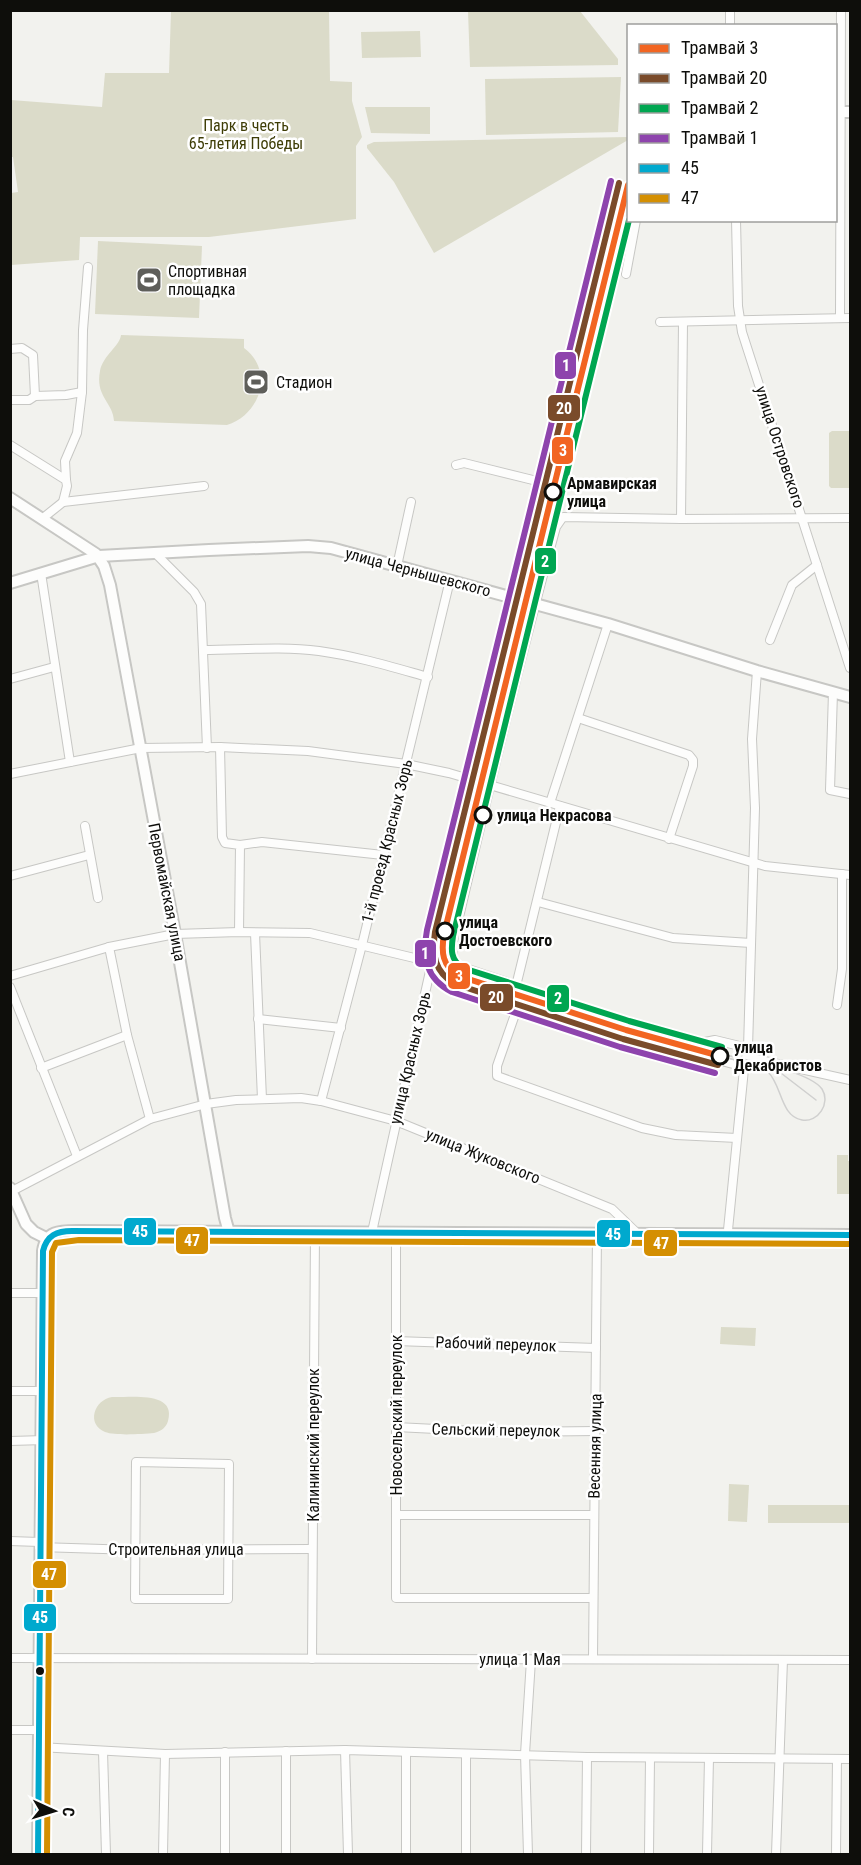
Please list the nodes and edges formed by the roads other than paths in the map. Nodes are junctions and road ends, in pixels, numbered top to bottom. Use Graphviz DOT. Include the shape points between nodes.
graph roads {
  1 [pos="841,10"];
  2 [pos="842,112"];
  3 [pos="636,222"];
  4 [pos="736,222"];
  5 [pos="88,267"];
  6 [pos="626,274"];
  7 [pos="840,318"];
  8 [pos="850,318"];
  9 [pos="739,321"];
  10 [pos="660,322"];
  11 [pos="683,322"];
  12 [pos="10,349"];
  13 [pos="82,392"];
  14 [pos="35,396"];
  15 [pos="10,400"];
  16 [pos="10,445"];
  17 [pos="456,465"];
  18 [pos="550,465"];
  19 [pos="66,480"];
  20 [pos="545,483"];
  21 [pos="204,486"];
  22 [pos="10,498"];
  23 [pos="63,502"];
  24 [pos="411,502"];
  25 [pos="43,518"];
  26 [pos="803,518"];
  27 [pos="850,518"];
  28 [pos="681,519"];
  29 [pos="155,553"];
  30 [pos="99,556"];
  31 [pos="817,565"];
  32 [pos="398,566"];
  33 [pos="41,573"];
  34 [pos="450,580"];
  35 [pos="10,583"];
  36 [pos="516,598"];
  37 [pos="535,604"];
  38 [pos="608,624"];
  39 [pos="770,639"];
  40 [pos="203,650"];
  41 [pos="54,667"];
  42 [pos="850,668"];
  43 [pos="757,671"];
  44 [pos="428,677"];
  45 [pos="10,679"];
  46 [pos="833,692"];
  47 [pos="850,698"];
  48 [pos="578,718"];
  49 [pos="220,747"];
  50 [pos="141,748"];
  51 [pos="207,748"];
  52 [pos="70,762"];
  53 [pos="406,764"];
  54 [pos="10,774"];
  55 [pos="470,780"];
  56 [pos="489,786"];
  57 [pos="850,794"];
  58 [pos="550,802"];
  59 [pos="560,806"];
  60 [pos="85,826"];
  61 [pos="669,838"];
  62 [pos="240,845"];
  63 [pos="89,855"];
  64 [pos="382,855"];
  65 [pos="753,862"];
  66 [pos="846,875"];
  67 [pos="10,876"];
  68 [pos="98,898"];
  69 [pos="538,902"];
  70 [pos="239,932"];
  71 [pos="255,933"];
  72 [pos="175,934"];
  73 [pos="751,943"];
  74 [pos="362,945"];
  75 [pos="109,947"];
  76 [pos="430,967"];
  77 [pos="10,976"];
  78 [pos="516,986"];
  79 [pos="10,987"];
  80 [pos="520,1000"];
  81 [pos="837,1005"];
  82 [pos="258,1019"];
  83 [pos="341,1028"];
  84 [pos="127,1035"];
  85 [pos="748,1048"];
  86 [pos="747,1057"];
  87 [pos="744,1067"];
  88 [pos="41,1068"];
  89 [pos="850,1080"];
  90 [pos="262,1099"];
  91 [pos="321,1101"];
  92 [pos="206,1104"];
  93 [pos="150,1119"];
  94 [pos="396,1121"];
  95 [pos="737,1138"];
  96 [pos="77,1156"];
  97 [pos="11,1190"];
  98 [pos="372,1232"];
  99 [pos="227,1234"];
  100 [pos="315,1234"];
  101 [pos="639,1234"];
  102 [pos="396,1235"];
  103 [pos="850,1235"];
  104 [pos="597,1237"];
  105 [pos="727,1237"];
  106 [pos="850,1241"];
  107 [pos="49,1245"];
  108 [pos="10,1293"];
  109 [pos="44,1293"];
  110 [pos="396,1341"];
  111 [pos="596,1348"];
  112 [pos="10,1391"];
  113 [pos="43,1391"];
  114 [pos="396,1427"];
  115 [pos="596,1431"];
  116 [pos="43,1440"];
  117 [pos="10,1441"];
  118 [pos="396,1515"];
  119 [pos="594,1515"];
  120 [pos="10,1541"];
  121 [pos="41,1545"];
  122 [pos="228,1549"];
  123 [pos="312,1549"];
  124 [pos="135,1550"];
  125 [pos="593,1598"];
  126 [pos="42,1657"];
  127 [pos="10,1658"];
  128 [pos="593,1658"];
  129 [pos="312,1659"];
  130 [pos="531,1660"];
  131 [pos="783,1660"];
  132 [pos="850,1660"];
  133 [pos="10,1730"];
  134 [pos="41,1730"];
  135 [pos="41,1748"];
  136 [pos="345,1750"];
  137 [pos="103,1751"];
  138 [pos="286,1751"];
  139 [pos="225,1752"];
  140 [pos="406,1752"];
  141 [pos="165,1754"];
  142 [pos="466,1754"];
  143 [pos="525,1754"];
  144 [pos="587,1757"];
  145 [pos="650,1758"];
  146 [pos="709,1758"];
  147 [pos="779,1758"];
  148 [pos="837,1759"];
  149 [pos="850,1759"];
  150 [pos="40,1854"];
  151 [pos="106,1854"];
  152 [pos="163,1854"];
  153 [pos="225,1854"];
  154 [pos="286,1854"];
  155 [pos="348,1854"];
  156 [pos="406,1854"];
  157 [pos="466,1854"];
  158 [pos="528,1854"];
  159 [pos="586,1854"];
  160 [pos="649,1854"];
  161 [pos="707,1854"];
  162 [pos="776,1854"];
  163 [pos="836,1854"];
  1 -- 2 [label="street"];
  2 -- 7 [label="street"];
  3 -- 6 [label="street"];
  4 -- 9 [label="street, улица Островского"];
  5 -- 13 [label="street"];
  7 -- 8 [label="street"];
  7 -- 9 [label="street"];
  9 -- 11 [label="street"];
  9 -- 26 [label="street, улица Островского"];
  10 -- 11 [label="street"];
  11 -- 28 [label="street"];
  12 -- 14 [label="street" via="22,348 33,355"];
  13 -- 14 [label="street"];
  13 -- 19 [label="street" via="77,433 66,461"];
  14 -- 15 [label="street" via="29,400"];
  16 -- 19 [label="street"];
  17 -- 20 [label="street"];
  18 -- 20 [label="street, улица Красных Зорь"];
  19 -- 23 [label="street"];
  20 -- 36 [label="street, улица Красных Зорь"];
  21 -- 23 [label="street"];
  22 -- 25 [label="main road"];
  23 -- 25 [label="street"];
  24 -- 32 [label="street"];
  25 -- 30 [label="main road"];
  26 -- 27 [label="street"];
  26 -- 28 [label="street"];
  26 -- 31 [label="street, улица Островского"];
  28 -- 37 [label="street" via="563,517 556,527"];
  29 -- 30 [label="main road, улица Чернышевского"];
  29 -- 32 [label="main road, улица Чернышевского" via="308,546 332,548"];
  29 -- 40 [label="street" via="201,604"];
  30 -- 33 [label="main road, улица Чернышевского"];
  30 -- 50 [label="main road, Первомайская улица" via="110,585"];
  31 -- 39 [label="street" via="792,585"];
  31 -- 42 [label="street, улица Островского"];
  32 -- 34 [label="main road, улица Чернышевского"];
  33 -- 35 [label="main road, улица Чернышевского"];
  33 -- 41 [label="street"];
  34 -- 36 [label="main road, улица Чернышевского"];
  34 -- 44 [label="street, 1-й проезд Красных Зорь"];
  36 -- 37 [label="main road, улица Чернышевского"];
  36 -- 55 [label="street, улица Красных Зорь" via="505,660"];
  37 -- 38 [label="main road, улица Чернышевского"];
  37 -- 56 [label="street"];
  38 -- 43 [label="main road, улица Чернышевского"];
  38 -- 48 [label="street"];
  40 -- 44 [label="street" via="321,651"];
  40 -- 51 [label="street"];
  41 -- 45 [label="street"];
  41 -- 52 [label="street"];
  43 -- 46 [label="main road, улица Чернышевского"];
  43 -- 65 [label="street" via="752,739"];
  44 -- 53 [label="street, 1-й проезд Красных Зорь"];
  46 -- 47 [label="main road, улица Чернышевского"];
  46 -- 57 [label="street" via="830,790"];
  48 -- 58 [label="street"];
  48 -- 61 [label="street" via="689,755 693,760"];
  49 -- 51 [label="street"];
  49 -- 53 [label="street" via="308,751"];
  49 -- 62 [label="street" via="222,837 225,843"];
  50 -- 51 [label="street"];
  50 -- 52 [label="street"];
  50 -- 72 [label="main road, Первомайская улица"];
  52 -- 54 [label="street"];
  53 -- 55 [label="street"];
  53 -- 64 [label="street, 1-й проезд Красных Зорь"];
  55 -- 56 [label="street"];
  55 -- 76 [label="street, улица Красных Зорь"];
  56 -- 58 [label="street"];
  56 -- 78 [label="street" via="452,947 453,958 459,966"];
  58 -- 59 [label="street"];
  59 -- 61 [label="street"];
  59 -- 69 [label="street"];
  60 -- 63 [label="street"];
  61 -- 65 [label="street"];
  62 -- 64 [label="street" via="262,842"];
  62 -- 70 [label="street"];
  63 -- 67 [label="street"];
  63 -- 68 [label="street"];
  64 -- 74 [label="street, 1-й проезд Красных Зорь"];
  65 -- 66 [label="street"];
  65 -- 73 [label="street"];
  66 -- 81 [label="street" via="843,969"];
  69 -- 73 [label="street" via="673,938"];
  69 -- 78 [label="street"];
  70 -- 71 [label="street"];
  70 -- 72 [label="street"];
  71 -- 74 [label="street" via="310,933"];
  71 -- 82 [label="street"];
  72 -- 75 [label="street"];
  72 -- 92 [label="main road, Первомайская улица"];
  73 -- 85 [label="street"];
  74 -- 76 [label="street"];
  74 -- 83 [label="street, 1-й проезд Красных Зорь"];
  75 -- 77 [label="street"];
  75 -- 84 [label="street"];
  76 -- 80 [label="street"];
  76 -- 94 [label="street, улица Красных Зорь"];
  78 -- 85 [label="street" via="700,1043 715,1040"];
  79 -- 88 [label="street"];
  80 -- 87 [label="street" via="624,1035"];
  80 -- 95 [label="street" via="497,1076 642,1128 675,1135"];
  82 -- 83 [label="street"];
  82 -- 90 [label="street"];
  83 -- 91 [label="street, 1-й проезд Красных Зорь"];
  84 -- 88 [label="street"];
  84 -- 93 [label="street"];
  85 -- 86 [label="street"];
  86 -- 87 [label="street"];
  86 -- 89 [label="street"];
  87 -- 95 [label="street"];
  88 -- 96 [label="street"];
  90 -- 91 [label="street, улица Жуковского"];
  90 -- 92 [label="street, улица Жуковского"];
  91 -- 94 [label="street, улица Жуковского"];
  92 -- 93 [label="street, улица Жуковского"];
  92 -- 99 [label="main road, Первомайская улица"];
  93 -- 96 [label="street, улица Жуковского"];
  94 -- 98 [label="street, улица Красных Зорь"];
  94 -- 101 [label="street, улица Жуковского" via="612,1209"];
  95 -- 105 [label="street"];
  96 -- 97 [label="street, улица Жуковского"];
  97 -- 107 [label="main road" via="26,1224"];
  98 -- 100 [label="main road"];
  98 -- 102 [label="main road"];
  99 -- 100 [label="main road"];
  99 -- 107 [label="main road" via="63,1231 51,1234"];
  100 -- 102 [label="main road"];
  100 -- 123 [label="street, Калининский переулок"];
  101 -- 104 [label="main road"];
  101 -- 105 [label="main road"];
  102 -- 104 [label="main road"];
  102 -- 110 [label="street, Новосельский переулок"];
  103 -- 105 [label="main road"];
  104 -- 105 [label="main road"];
  104 -- 111 [label="street, Весенняя улица"];
  105 -- 106 [label="main road"];
  107 -- 109 [label="main road" via="43,1251"];
  108 -- 109 [label="street"];
  109 -- 113 [label="main road"];
  110 -- 111 [label="street, Рабочий переулок"];
  110 -- 114 [label="street, Новосельский переулок"];
  111 -- 115 [label="street, Весенняя улица"];
  112 -- 113 [label="street"];
  113 -- 116 [label="main road"];
  114 -- 115 [label="street, Сельский переулок"];
  114 -- 118 [label="street, Новосельский переулок"];
  115 -- 119 [label="street, Весенняя улица"];
  116 -- 117 [label="street"];
  116 -- 121 [label="main road"];
  118 -- 119 [label="street"];
  118 -- 125 [label="street, Новосельский переулок" via="396,1598"];
  119 -- 125 [label="street, Весенняя улица"];
  120 -- 121 [label="street, Строительная улица"];
  121 -- 124 [label="street, Строительная улица"];
  121 -- 126 [label="main road"];
  122 -- 123 [label="street, Строительная улица"];
  122 -- 124 [label="street, Строительная улица"];
  122 -- 124 [label="street" via="228,1599 135,1599"];
  122 -- 124 [label="street" via="229,1464 136,1462"];
  123 -- 129 [label="street, Калининский переулок"];
  125 -- 128 [label="street, Весенняя улица"];
  126 -- 127 [label="street, улица 1 Мая"];
  126 -- 129 [label="street, улица 1 Мая"];
  126 -- 134 [label="main road"];
  128 -- 130 [label="street, улица 1 Мая"];
  128 -- 131 [label="street, улица 1 Мая"];
  129 -- 130 [label="street, улица 1 Мая"];
  130 -- 143 [label="street"];
  131 -- 132 [label="street, улица 1 Мая"];
  131 -- 147 [label="street"];
  133 -- 134 [label="street"];
  134 -- 135 [label="main road"];
  135 -- 137 [label="street"];
  135 -- 150 [label="main road"];
  136 -- 138 [label="street"];
  136 -- 140 [label="street"];
  136 -- 155 [label="street"];
  137 -- 141 [label="street"];
  137 -- 151 [label="street"];
  138 -- 139 [label="street"];
  138 -- 154 [label="street"];
  139 -- 141 [label="street"];
  139 -- 153 [label="street"];
  140 -- 142 [label="street"];
  140 -- 156 [label="street"];
  141 -- 152 [label="street"];
  142 -- 143 [label="street"];
  142 -- 157 [label="street"];
  143 -- 144 [label="street"];
  143 -- 158 [label="street"];
  144 -- 145 [label="street"];
  144 -- 159 [label="street"];
  145 -- 146 [label="street"];
  145 -- 160 [label="street"];
  146 -- 147 [label="street"];
  146 -- 161 [label="street"];
  147 -- 148 [label="street"];
  147 -- 162 [label="street"];
  148 -- 149 [label="street"];
  148 -- 163 [label="street"];
}
